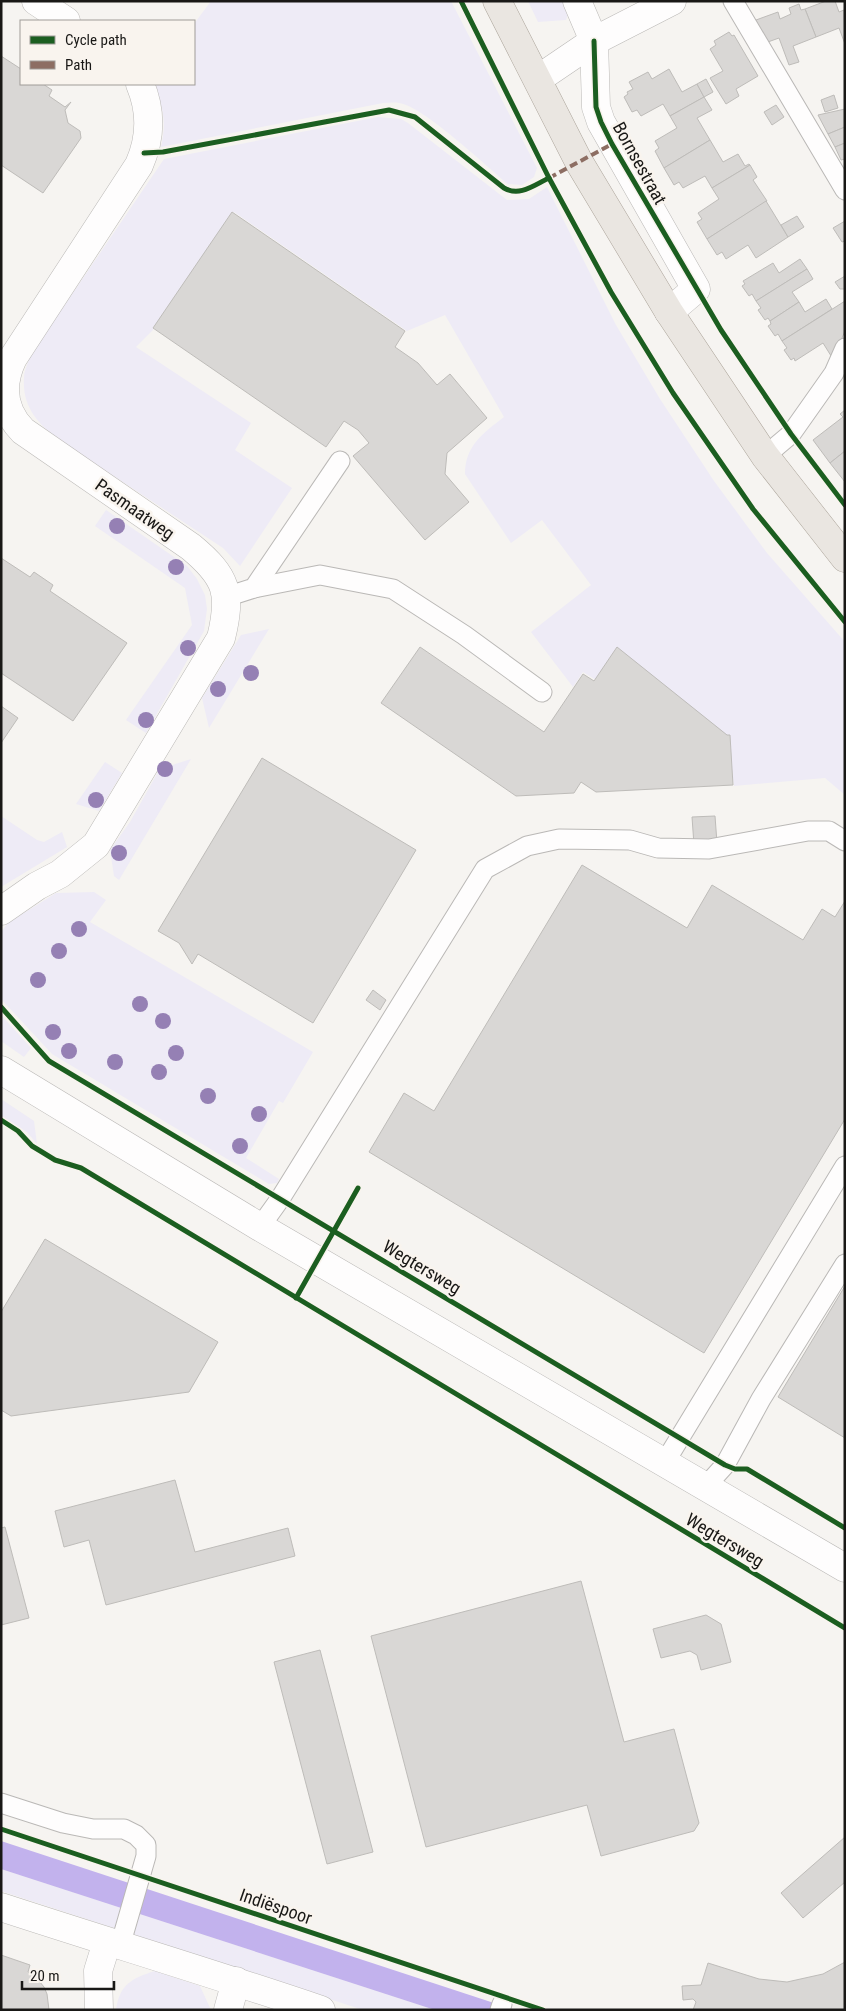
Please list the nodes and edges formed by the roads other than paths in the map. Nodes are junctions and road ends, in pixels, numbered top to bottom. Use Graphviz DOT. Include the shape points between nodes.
graph roads {
  1 [pos="36,1"];
  2 [pos="497,1"];
  3 [pos="577,1"];
  4 [pos="672,1"];
  5 [pos="733,1"];
  6 [pos="64,20"];
  7 [pos="594,41"];
  8 [pos="538,80"];
  9 [pos="140,85"];
  10 [pos="845,190"];
  11 [pos="669,312"];
  12 [pos="845,348"];
  13 [pos="839,374"];
  14 [pos="765,456"];
  15 [pos="340,461"];
  16 [pos="845,558"];
  17 [pos="254,588"];
  18 [pos="226,597"];
  19 [pos="542,692"];
  20 [pos="845,841"];
  21 [pos="1,911"];
  22 [pos="1,1070"];
  23 [pos="845,1166"];
  24 [pos="260,1226"];
  25 [pos="845,1264"];
  26 [pos="665,1462"];
  27 [pos="706,1486"];
  28 [pos="845,1568"];
  29 [pos="1,1803"];
  30 [pos="1,1907"];
  31 [pos="114,1944"];
  32 [pos="236,1981"];
  33 [pos="99,2010"];
  34 [pos="228,2010"];
  35 [pos="321,2010"];
  1 -- 6 [label="street"];
  2 -- 8 [label="main road"];
  3 -- 7 [label="street, Bornsestraat"];
  4 -- 7 [label="street"];
  5 -- 10 [label="lane"];
  7 -- 8 [label="street"];
  7 -- 11 [label="street, Bornsestraat" via="596,107 602,122 696,289"];
  8 -- 11 [label="main road" via="584,172"];
  9 -- 18 [label="street, Pasmaatweg" via="149,133 139,165 13,358 5,383 6,401 13,420 23,431 210,563 224,583"];
  11 -- 14 [label="main road"];
  12 -- 13 [label="lane"];
  13 -- 14 [label="lane" via="792,434"];
  14 -- 16 [label="main road"];
  15 -- 17 [label="lane"];
  17 -- 18 [label="lane"];
  17 -- 19 [label="lane" via="320,575 393,588"];
  18 -- 21 [label="street, Pasmaatweg" via="221,638 96,845 60,874"];
  20 -- 24 [label="lane" via="829,831 808,831 709,849 658,848 630,840 559,839 527,846 485,869"];
  22 -- 24 [label="street, Wegtersweg"];
  23 -- 26 [label="lane"];
  24 -- 26 [label="street, Wegtersweg"];
  25 -- 27 [label="lane, Wegtersweg" via="761,1399 725,1465"];
  26 -- 27 [label="street, Wegtersweg"];
  27 -- 28 [label="street, Wegtersweg"];
  29 -- 31 [label="lane" via="93,1830 124,1828 146,1845 146,1856 128,1917"];
  30 -- 31 [label="street"];
  31 -- 32 [label="street"];
  31 -- 33 [label="street" via="98,1971"];
  32 -- 34 [label="street"];
  32 -- 35 [label="street"];
}
